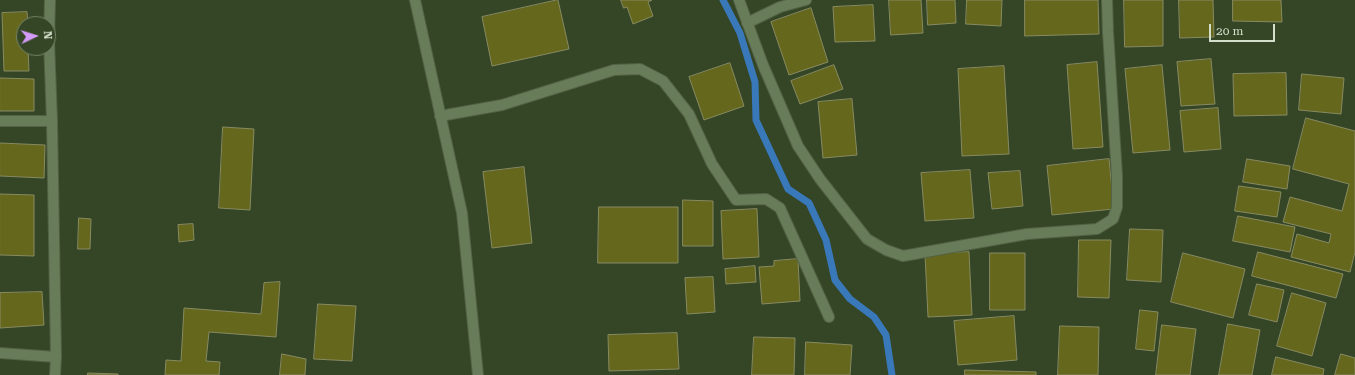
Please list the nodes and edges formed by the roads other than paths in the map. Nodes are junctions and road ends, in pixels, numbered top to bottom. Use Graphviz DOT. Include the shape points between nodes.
graph roads {
  1 [pos="50,0"];
  2 [pos="415,0"];
  3 [pos="739,0"];
  4 [pos="806,0"];
  5 [pos="1107,0"];
  6 [pos="747,23"];
  7 [pos="440,116"];
  8 [pos="0,121"];
  9 [pos="52,121"];
  10 [pos="829,317"];
  11 [pos="0,353"];
  12 [pos="56,357"];
  13 [pos="55,375"];
  14 [pos="478,375"];
  1 -- 9 [label="street"];
  2 -- 7 [label="street"];
  3 -- 6 [label="street"];
  4 -- 6 [label="street" via="780,7"];
  5 -- 6 [label="street" via="1117,176 1117,207 1113,219 1097,229 1027,234 903,256 867,239 820,179 798,146"];
  7 -- 10 [label="street" via="502,105 614,70 640,69 663,81 689,114 712,164 736,200 766,199 780,208"];
  7 -- 14 [label="street" via="462,213"];
  8 -- 9 [label="street"];
  9 -- 12 [label="street"];
  11 -- 12 [label="street"];
  12 -- 13 [label="street"];
}
